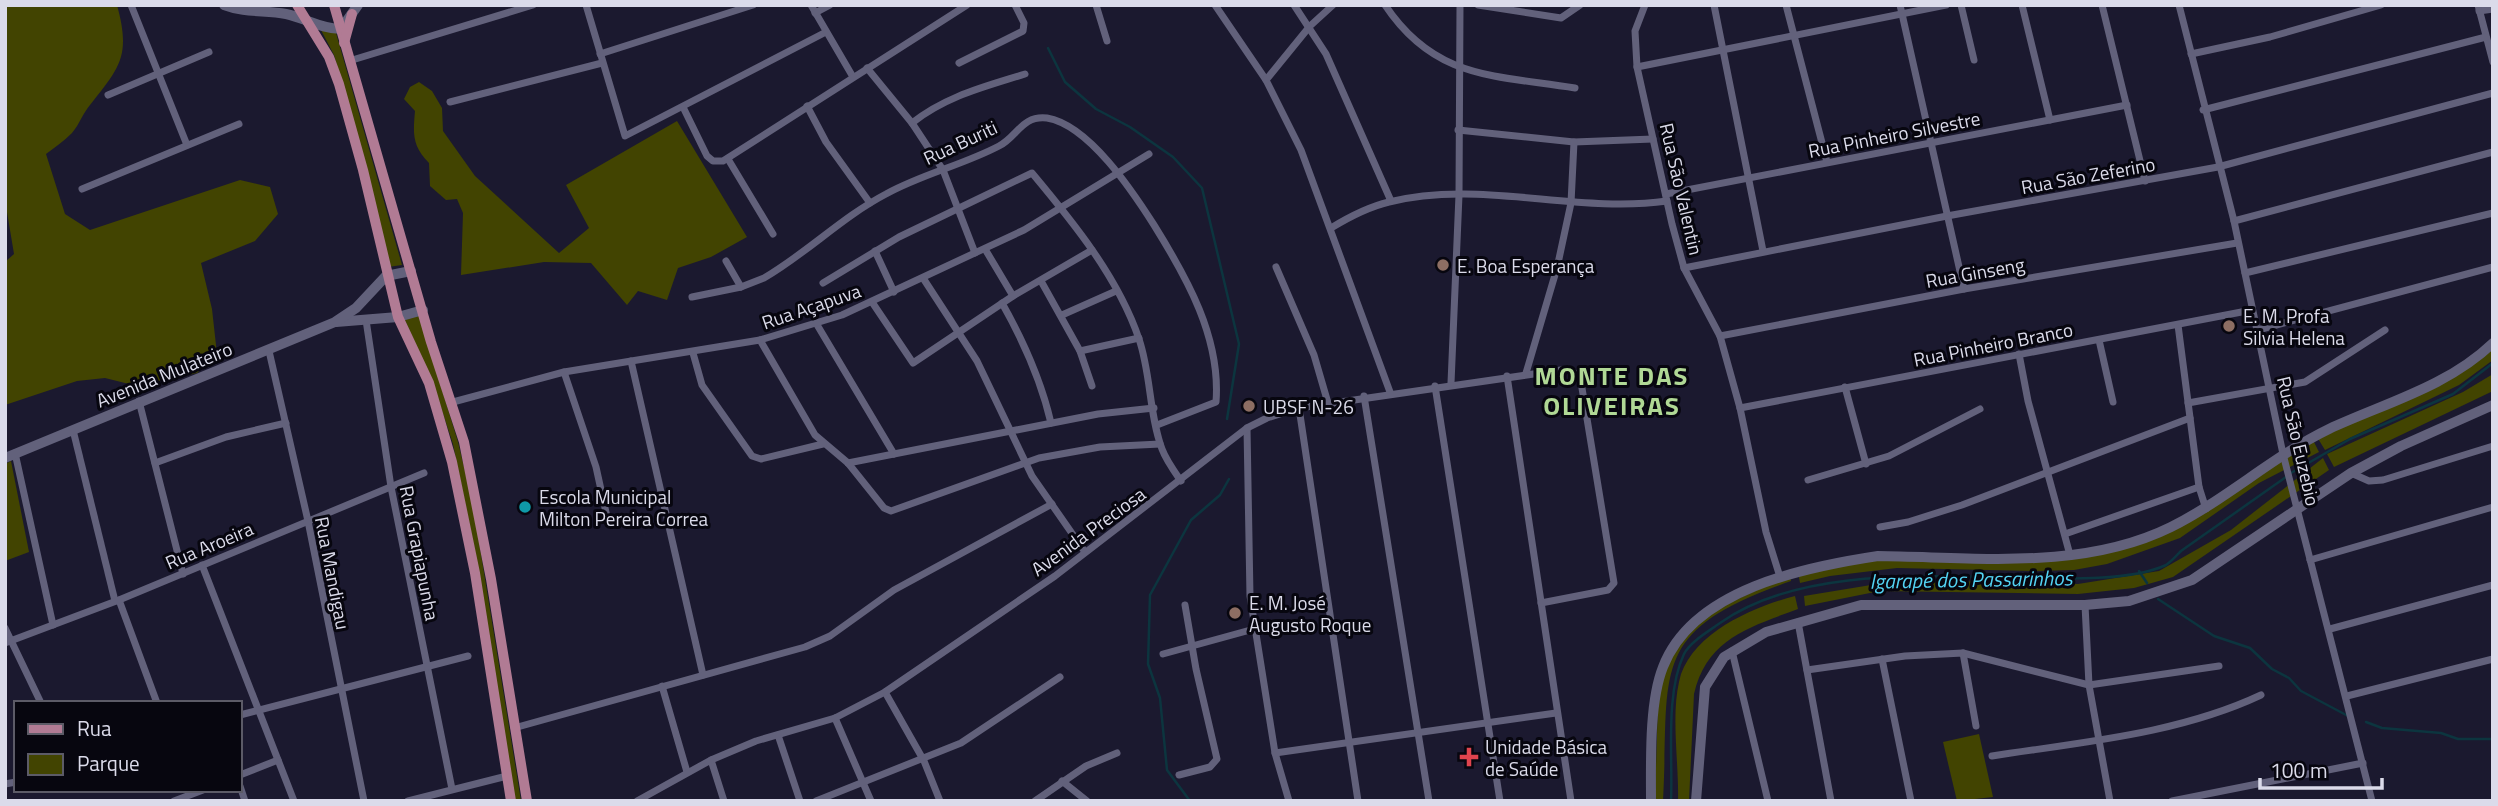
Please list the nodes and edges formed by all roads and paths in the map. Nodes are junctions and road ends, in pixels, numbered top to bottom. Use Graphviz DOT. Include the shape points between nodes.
graph roads {
  1 [pos="131,5"];
  2 [pos="224,5"];
  3 [pos="297,5"];
  4 [pos="334,5"];
  5 [pos="533,5"];
  6 [pos="586,5"];
  7 [pos="753,5"];
  8 [pos="811,5"];
  9 [pos="830,5"];
  10 [pos="967,5"];
  11 [pos="1015,5"];
  12 [pos="1096,5"];
  13 [pos="1215,5"];
  14 [pos="1294,5"];
  15 [pos="1333,5"];
  16 [pos="1385,5"];
  17 [pos="1460,5"];
  18 [pos="1478,5"];
  19 [pos="1580,5"];
  20 [pos="1645,5"];
  21 [pos="1714,5"];
  22 [pos="1786,5"];
  23 [pos="1946,5"];
  24 [pos="1961,5"];
  25 [pos="2022,5"];
  26 [pos="2102,5"];
  27 [pos="2179,5"];
  28 [pos="2381,5"];
  29 [pos="246,8"];
  30 [pos="2479,8"];
  31 [pos="1901,9"];
  32 [pos="2493,9"];
  33 [pos="355,10"];
  34 [pos="815,13"];
  35 [pos="304,20"];
  36 [pos="1310,26"];
  37 [pos="341,29"];
  38 [pos="826,32"];
  39 [pos="1794,35"];
  40 [pos="2486,37"];
  41 [pos="1107,41"];
  42 [pos="344,43"];
  43 [pos="1722,50"];
  44 [pos="209,52"];
  45 [pos="2192,54"];
  46 [pos="601,59"];
  47 [pos="1974,60"];
  48 [pos="349,61"];
  49 [pos="2493,62"];
  50 [pos="959,63"];
  51 [pos="1637,67"];
  52 [pos="867,68"];
  53 [pos="1460,69"];
  54 [pos="1025,74"];
  55 [pos="159,75"];
  56 [pos="853,76"];
  57 [pos="1266,80"];
  58 [pos="1575,89"];
  59 [pos="2493,93"];
  60 [pos="108,95"];
  61 [pos="450,102"];
  62 [pos="2127,105"];
  63 [pos="807,106"];
  64 [pos="683,107"];
  65 [pos="2203,110"];
  66 [pos="2050,120"];
  67 [pos="912,123"];
  68 [pos="239,124"];
  69 [pos="1458,130"];
  70 [pos="1653,139"];
  71 [pos="1574,142"];
  72 [pos="1931,143"];
  73 [pos="187,145"];
  74 [pos="2493,152"];
  75 [pos="1149,154"];
  76 [pos="728,159"];
  77 [pos="1827,162"];
  78 [pos="2218,167"];
  79 [pos="943,170"];
  80 [pos="1118,171"];
  81 [pos="1748,178"];
  82 [pos="2145,181"];
  83 [pos="82,189"];
  84 [pos="1459,195"];
  85 [pos="1666,198"];
  86 [pos="1391,201"];
  87 [pos="870,202"];
  88 [pos="1571,203"];
  89 [pos="958,209"];
  90 [pos="1061,209"];
  91 [pos="2493,213"];
  92 [pos="1947,216"];
  93 [pos="2234,221"];
  94 [pos="1331,228"];
  95 [pos="773,234"];
  96 [pos="2237,243"];
  97 [pos="985,249"];
  98 [pos="1092,250"];
  99 [pos="874,251"];
  100 [pos="1763,251"];
  101 [pos="975,253"];
  102 [pos="726,261"];
  103 [pos="1276,267"];
  104 [pos="2493,267"];
  105 [pos="1684,268"];
  106 [pos="411,271"];
  107 [pos="2245,273"];
  108 [pos="386,276"];
  109 [pos="923,278"];
  110 [pos="1041,281"];
  111 [pos="823,283"];
  112 [pos="741,287"];
  113 [pos="1964,289"];
  114 [pos="1116,291"];
  115 [pos="894,292"];
  116 [pos="1013,296"];
  117 [pos="692,297"];
  118 [pos="872,302"];
  119 [pos="1002,303"];
  120 [pos="423,310"];
  121 [pos="2252,310"];
  122 [pos="1062,315"];
  123 [pos="398,317"];
  124 [pos="366,320"];
  125 [pos="335,322"];
  126 [pos="816,323"];
  127 [pos="2178,326"];
  128 [pos="2258,330"];
  129 [pos="2385,330"];
  130 [pos="958,332"];
  131 [pos="1720,336"];
  132 [pos="1139,338"];
  133 [pos="760,340"];
  134 [pos="2099,340"];
  135 [pos="2493,343"];
  136 [pos="269,351"];
  137 [pos="1080,351"];
  138 [pos="693,353"];
  139 [pos="2019,354"];
  140 [pos="631,361"];
  141 [pos="564,372"];
  142 [pos="1526,373"];
  143 [pos="1507,376"];
  144 [pos="1451,383"];
  145 [pos="1092,386"];
  146 [pos="1435,386"];
  147 [pos="1845,387"];
  148 [pos="2271,389"];
  149 [pos="1390,392"];
  150 [pos="1364,396"];
  151 [pos="139,401"];
  152 [pos="453,402"];
  153 [pos="2113,402"];
  154 [pos="1328,403"];
  155 [pos="2188,403"];
  156 [pos="2493,405"];
  157 [pos="1153,408"];
  158 [pos="1299,408"];
  159 [pos="1740,408"];
  160 [pos="1980,410"];
  161 [pos="2190,418"];
  162 [pos="286,423"];
  163 [pos="1051,423"];
  164 [pos="1157,425"];
  165 [pos="1247,428"];
  166 [pos="73,430"];
  167 [pos="1010,432"];
  168 [pos="823,444"];
  169 [pos="1160,444"];
  170 [pos="2493,446"];
  171 [pos="894,454"];
  172 [pos="2283,454"];
  173 [pos="10,456"];
  174 [pos="155,463"];
  175 [pos="848,463"];
  176 [pos="1025,464"];
  177 [pos="1866,464"];
  178 [pos="424,473"];
  179 [pos="2351,473"];
  180 [pos="2048,475"];
  181 [pos="1808,480"];
  182 [pos="1181,481"];
  183 [pos="391,487"];
  184 [pos="2199,487"];
  185 [pos="1052,504"];
  186 [pos="2297,504"];
  187 [pos="2493,508"];
  188 [pos="2206,509"];
  189 [pos="607,517"];
  190 [pos="308,521"];
  191 [pos="1880,527"];
  192 [pos="2065,534"];
  193 [pos="1085,552"];
  194 [pos="2070,555"];
  195 [pos="2310,560"];
  196 [pos="202,565"];
  197 [pos="183,574"];
  198 [pos="1780,577"];
  199 [pos="2493,585"];
  200 [pos="117,601"];
  201 [pos="1541,603"];
  202 [pos="2085,605"];
  203 [pos="1185,606"];
  204 [pos="1798,622"];
  205 [pos="53,625"];
  206 [pos="5,628"];
  207 [pos="1254,629"];
  208 [pos="2330,629"];
  209 [pos="9,642"];
  210 [pos="1191,646"];
  211 [pos="1732,651"];
  212 [pos="1963,653"];
  213 [pos="1163,654"];
  214 [pos="468,656"];
  215 [pos="1882,659"];
  216 [pos="2493,660"];
  217 [pos="425,665"];
  218 [pos="2219,666"];
  219 [pos="1807,670"];
  220 [pos="703,675"];
  221 [pos="1060,677"];
  222 [pos="2089,685"];
  223 [pos="662,686"];
  224 [pos="339,688"];
  225 [pos="885,692"];
  226 [pos="2261,695"];
  227 [pos="2347,696"];
  228 [pos="40,701"];
  229 [pos="156,701"];
  230 [pos="259,709"];
  231 [pos="1556,713"];
  232 [pos="242,714"];
  233 [pos="835,718"];
  234 [pos="1487,724"];
  235 [pos="1976,726"];
  236 [pos="514,728"];
  237 [pos="778,734"];
  238 [pos="1418,734"];
  239 [pos="2099,740"];
  240 [pos="1347,741"];
  241 [pos="1117,753"];
  242 [pos="1275,753"];
  243 [pos="1992,756"];
  244 [pos="278,760"];
  245 [pos="710,760"];
  246 [pos="924,761"];
  247 [pos="2363,764"];
  248 [pos="687,772"];
  249 [pos="242,774"];
  250 [pos="1178,775"];
  251 [pos="507,776"];
  252 [pos="1062,781"];
  253 [pos="864,783"];
  254 [pos="452,789"];
  255 [pos="195,797"];
  256 [pos="174,801"];
  257 [pos="294,801"];
  258 [pos="364,801"];
  259 [pos="408,801"];
  260 [pos="511,801"];
  261 [pos="527,801"];
  262 [pos="637,801"];
  263 [pos="724,801"];
  264 [pos="800,801"];
  265 [pos="816,801"];
  266 [pos="871,801"];
  267 [pos="940,801"];
  268 [pos="1035,801"];
  269 [pos="1087,801"];
  270 [pos="1289,801"];
  271 [pos="1358,801"];
  272 [pos="1429,801"];
  273 [pos="1500,801"];
  274 [pos="1571,801"];
  275 [pos="1651,801"];
  276 [pos="1696,801"];
  277 [pos="1768,801"];
  278 [pos="1831,801"];
  279 [pos="1911,801"];
  280 [pos="2110,801"];
  281 [pos="2172,801"];
  282 [pos="2372,801"];
  1 -- 55 [label="street"];
  2 -- 29 [label="street"];
  3 -- 35 [label="main road"];
  4 -- 37 [label="main road"];
  5 -- 48 [label="street"];
  6 -- 46 [label="street"];
  7 -- 46 [label="street"];
  8 -- 34 [label="street"];
  9 -- 34 [label="street"];
  10 -- 52 [label="street"];
  11 -- 50 [label="street" via="1025,26 1018,35"];
  12 -- 41 [label="street"];
  13 -- 57 [label="street"];
  14 -- 36 [label="street"];
  15 -- 36 [label="street"];
  16 -- 53 [label="street" via="1410,38"];
  17 -- 53 [label="street"];
  18 -- 19 [label="street" via="1561,18"];
  20 -- 51 [label="street, Rua São Valentin" via="1634,31"];
  21 -- 43 [label="street"];
  22 -- 39 [label="street"];
  23 -- 31 [label="street"];
  24 -- 47 [label="street"];
  25 -- 66 [label="street"];
  26 -- 62 [label="street"];
  27 -- 45 [label="street, Rua São Euzebio"];
  28 -- 45 [label="street"];
  29 -- 35 [label="street"];
  30 -- 32 [label="street"];
  30 -- 40 [label="street"];
  31 -- 39 [label="street"];
  31 -- 72 [label="street"];
  33 -- 37 [label="street"];
  33 -- 42 [label="main road"];
  34 -- 38 [label="street"];
  35 -- 37 [label="street"];
  35 -- 108 [label="main road" via="329,57 339,84"];
  36 -- 57 [label="street"];
  36 -- 86 [label="street"];
  37 -- 42 [label="main road"];
  38 -- 56 [label="street"];
  38 -- 64 [label="street"];
  39 -- 43 [label="street"];
  39 -- 77 [label="street"];
  40 -- 49 [label="street"];
  40 -- 65 [label="street"];
  42 -- 48 [label="main road"];
  43 -- 51 [label="street"];
  43 -- 81 [label="street"];
  44 -- 55 [label="street"];
  45 -- 65 [label="street, Rua São Euzebio"];
  46 -- 61 [label="street"];
  46 -- 64 [label="street" via="625,136"];
  48 -- 106 [label="main road"];
  51 -- 70 [label="street, Rua São Valentin"];
  52 -- 56 [label="street"];
  52 -- 67 [label="street"];
  53 -- 58 [label="street"];
  53 -- 69 [label="street"];
  54 -- 67 [label="street" via="962,93"];
  55 -- 60 [label="street"];
  55 -- 73 [label="street"];
  56 -- 63 [label="street"];
  57 -- 94 [label="street"];
  59 -- 78 [label="street, Rua São Zeferino"];
  62 -- 66 [label="street, Rua Pinheiro Silvestre"];
  62 -- 82 [label="street"];
  63 -- 76 [label="street"];
  63 -- 87 [label="street"];
  64 -- 76 [label="street" via="707,156"];
  65 -- 78 [label="street, Rua São Euzebio"];
  66 -- 72 [label="street, Rua Pinheiro Silvestre"];
  67 -- 79 [label="street"];
  68 -- 73 [label="street"];
  69 -- 71 [label="street"];
  69 -- 84 [label="street"];
  70 -- 71 [label="street"];
  70 -- 85 [label="street, Rua São Valentin"];
  71 -- 88 [label="street"];
  72 -- 77 [label="street, Rua Pinheiro Silvestre"];
  72 -- 92 [label="street"];
  73 -- 83 [label="street"];
  74 -- 93 [label="street"];
  75 -- 80 [label="street, Rua Açapuva"];
  76 -- 95 [label="street"];
  77 -- 81 [label="street, Rua Pinheiro Silvestre"];
  78 -- 82 [label="street, Rua São Zeferino"];
  78 -- 93 [label="street, Rua São Euzebio"];
  79 -- 80 [label="street, Rua Buriti" via="1001,145 1026,121 1045,118 1063,124"];
  79 -- 87 [label="street, Rua Buriti"];
  79 -- 89 [label="street"];
  80 -- 90 [label="street, Rua Açapuva"];
  80 -- 164 [label="street, Rua Buriti" via="1194,296 1216,374 1215,403"];
  81 -- 85 [label="street, Rua Pinheiro Silvestre"];
  81 -- 100 [label="street"];
  82 -- 92 [label="street, Rua São Zeferino"];
  84 -- 86 [label="street, Rua Pinheiro Silvestre"];
  84 -- 88 [label="street, Rua Pinheiro Silvestre"];
  84 -- 144 [label="street"];
  85 -- 88 [label="street, Rua Pinheiro Silvestre" via="1619,206"];
  85 -- 105 [label="street, Rua São Valentin"];
  86 -- 94 [label="street, Rua Pinheiro Silvestre"];
  87 -- 112 [label="street, Rua Buriti" via="788,264"];
  88 -- 142 [label="street"];
  89 -- 90 [label="street" via="1032,173"];
  89 -- 99 [label="street"];
  89 -- 101 [label="street"];
  90 -- 97 [label="street, Rua Açapuva"];
  90 -- 98 [label="street"];
  91 -- 107 [label="street"];
  92 -- 100 [label="street, Rua São Zeferino"];
  92 -- 113 [label="street"];
  93 -- 96 [label="street, Rua São Euzebio"];
  94 -- 149 [label="street"];
  96 -- 107 [label="street, Rua São Euzebio"];
  96 -- 113 [label="street, Rua Ginseng"];
  97 -- 101 [label="street, Rua Açapuva"];
  97 -- 116 [label="street"];
  98 -- 110 [label="street"];
  98 -- 114 [label="street"];
  99 -- 111 [label="street"];
  99 -- 115 [label="street"];
  100 -- 105 [label="street, Rua São Zeferino"];
  101 -- 109 [label="street, Rua Açapuva"];
  102 -- 112 [label="street"];
  103 -- 154 [label="street" via="1314,355"];
  104 -- 128 [label="street"];
  105 -- 131 [label="street, Rua São Valentin"];
  106 -- 108 [label="street"];
  106 -- 120 [label="main road"];
  107 -- 121 [label="street, Rua São Euzebio"];
  108 -- 123 [label="main road"];
  108 -- 125 [label="street, Avenida Mulateiro" via="356,308"];
  109 -- 115 [label="street, Rua Açapuva"];
  109 -- 130 [label="street"];
  110 -- 116 [label="street"];
  110 -- 122 [label="street"];
  112 -- 117 [label="street, Rua Buriti"];
  113 -- 131 [label="street, Rua Ginseng"];
  114 -- 122 [label="street"];
  114 -- 132 [label="street"];
  115 -- 118 [label="street, Rua Açapuva"];
  116 -- 119 [label="street"];
  118 -- 126 [label="street, Rua Açapuva"];
  118 -- 130 [label="street" via="913,363"];
  119 -- 130 [label="street"];
  119 -- 163 [label="street" via="1042,388"];
  120 -- 123 [label="street, Avenida Mulateiro"];
  120 -- 152 [label="main road"];
  121 -- 127 [label="street, Rua Pinheiro Branco"];
  121 -- 128 [label="street, Rua São Euzebio"];
  122 -- 137 [label="street"];
  123 -- 124 [label="street, Avenida Mulateiro"];
  123 -- 251 [label="main road" via="422,365 452,462"];
  124 -- 125 [label="street, Avenida Mulateiro"];
  124 -- 183 [label="street, Rua Grapiapunha"];
  125 -- 136 [label="street, Avenida Mulateiro"];
  126 -- 133 [label="street, Rua Açapuva"];
  126 -- 171 [label="street"];
  127 -- 134 [label="street, Rua Pinheiro Branco"];
  127 -- 155 [label="street"];
  128 -- 148 [label="street, Rua São Euzebio"];
  129 -- 148 [label="street" via="2317,376"];
  130 -- 167 [label="street" via="978,361"];
  131 -- 159 [label="street, Rua São Valentin"];
  132 -- 137 [label="street"];
  132 -- 157 [label="street"];
  133 -- 138 [label="street, Rua Açapuva"];
  133 -- 168 [label="street"];
  134 -- 139 [label="street, Rua Pinheiro Branco"];
  134 -- 153 [label="street"];
  135 -- 172 [label="street" via="2431,385"];
  136 -- 151 [label="street, Avenida Mulateiro"];
  136 -- 162 [label="street, Rua Mandigau"];
  137 -- 145 [label="street"];
  138 -- 140 [label="street, Rua Açapuva"];
  138 -- 168 [label="street" via="702,385 752,456 761,459"];
  139 -- 147 [label="street, Rua Pinheiro Branco"];
  139 -- 180 [label="street"];
  140 -- 141 [label="street, Rua Açapuva"];
  140 -- 220 [label="street"];
  141 -- 152 [label="street, Rua Açapuva"];
  141 -- 189 [label="street" via="596,467"];
  142 -- 143 [label="street, Avenida Preciosa"];
  142 -- 201 [label="street, Avenida Preciosa" via="1568,369 1580,376 1612,587"];
  143 -- 144 [label="street, Avenida Preciosa"];
  143 -- 201 [label="street"];
  144 -- 146 [label="street, Avenida Preciosa"];
  146 -- 149 [label="street, Avenida Preciosa"];
  146 -- 234 [label="street"];
  147 -- 159 [label="street, Rua Pinheiro Branco"];
  147 -- 177 [label="street"];
  148 -- 155 [label="street"];
  148 -- 172 [label="street, Rua São Euzebio"];
  149 -- 150 [label="street, Avenida Preciosa"];
  150 -- 154 [label="street, Avenida Preciosa"];
  150 -- 238 [label="street"];
  151 -- 166 [label="street, Avenida Mulateiro"];
  151 -- 174 [label="street"];
  152 -- 236 [label="main road" via="477,502"];
  154 -- 158 [label="street, Avenida Preciosa"];
  155 -- 161 [label="street"];
  156 -- 179 [label="street"];
  157 -- 163 [label="street"];
  157 -- 164 [label="street"];
  158 -- 165 [label="street, Avenida Preciosa"];
  158 -- 240 [label="street"];
  159 -- 198 [label="street, Rua São Valentin" via="1763,522"];
  160 -- 177 [label="street" via="1906,449"];
  161 -- 180 [label="street"];
  161 -- 184 [label="street"];
  162 -- 174 [label="street" via="226,437"];
  162 -- 190 [label="street, Rua Mandigau"];
  163 -- 167 [label="street"];
  164 -- 169 [label="street"];
  165 -- 182 [label="street, Avenida Preciosa"];
  165 -- 207 [label="street"];
  166 -- 173 [label="street, Avenida Mulateiro"];
  166 -- 200 [label="street"];
  167 -- 171 [label="street"];
  167 -- 176 [label="street"];
  168 -- 175 [label="street"];
  169 -- 176 [label="street" via="1088,449"];
  169 -- 182 [label="street"];
  170 -- 179 [label="street" via="2384,480 2369,481"];
  171 -- 175 [label="street"];
  172 -- 186 [label="street, Rua São Euzebio"];
  172 -- 188 [label="street"];
  173 -- 205 [label="street"];
  174 -- 197 [label="street"];
  175 -- 176 [label="street" via="889,510"];
  176 -- 185 [label="street"];
  177 -- 181 [label="street"];
  178 -- 183 [label="street, Rua Aroeira"];
  179 -- 186 [label="street"];
  180 -- 191 [label="street" via="1908,522"];
  180 -- 192 [label="street"];
  182 -- 193 [label="street, Avenida Preciosa"];
  183 -- 190 [label="street, Rua Aroeira"];
  183 -- 217 [label="street, Rua Grapiapunha"];
  184 -- 188 [label="street"];
  184 -- 192 [label="street"];
  185 -- 193 [label="street"];
  185 -- 220 [label="street" via="894,590 830,636 786,654"];
  186 -- 195 [label="street, Rua São Euzebio"];
  186 -- 202 [label="street" via="2192,580 2129,601"];
  187 -- 195 [label="street"];
  188 -- 194 [label="street" via="2139,541"];
  190 -- 196 [label="street, Rua Aroeira"];
  190 -- 224 [label="street, Rua Mandigau"];
  192 -- 194 [label="street"];
  193 -- 225 [label="street, Avenida Preciosa"];
  194 -- 198 [label="street" via="1878,556 1809,567"];
  195 -- 208 [label="street, Rua São Euzebio"];
  196 -- 197 [label="street, Rua Aroeira"];
  196 -- 230 [label="street"];
  197 -- 200 [label="street, Rua Aroeira"];
  198 -- 275 [label="street" via="1703,614 1675,644 1661,669 1656,699"];
  199 -- 208 [label="street"];
  200 -- 205 [label="street, Rua Aroeira"];
  200 -- 229 [label="street"];
  201 -- 231 [label="street"];
  202 -- 204 [label="street" via="1878,603"];
  202 -- 222 [label="street"];
  203 -- 210 [label="street"];
  204 -- 211 [label="street" via="1766,632"];
  204 -- 219 [label="street"];
  205 -- 209 [label="street, Rua Aroeira"];
  206 -- 209 [label="street"];
  207 -- 210 [label="street"];
  207 -- 242 [label="street"];
  208 -- 227 [label="street, Rua São Euzebio"];
  209 -- 228 [label="street"];
  210 -- 213 [label="street"];
  210 -- 250 [label="street" via="1217,759 1210,767"];
  211 -- 276 [label="street" via="1716,665 1705,687"];
  211 -- 277 [label="street"];
  212 -- 215 [label="street"];
  212 -- 222 [label="street"];
  212 -- 235 [label="street"];
  214 -- 217 [label="street"];
  215 -- 219 [label="street"];
  215 -- 279 [label="street"];
  216 -- 227 [label="street"];
  217 -- 224 [label="street"];
  217 -- 254 [label="street, Rua Grapiapunha"];
  218 -- 222 [label="street"];
  219 -- 278 [label="street"];
  220 -- 223 [label="street"];
  221 -- 246 [label="street" via="976,735"];
  222 -- 239 [label="street"];
  223 -- 236 [label="street"];
  223 -- 248 [label="street"];
  224 -- 230 [label="street"];
  224 -- 258 [label="street, Rua Mandigau"];
  225 -- 233 [label="street, Avenida Preciosa"];
  225 -- 246 [label="street"];
  226 -- 239 [label="street" via="2234,708"];
  227 -- 247 [label="street, Rua São Euzebio"];
  230 -- 232 [label="street"];
  230 -- 244 [label="street"];
  231 -- 234 [label="street"];
  231 -- 274 [label="street"];
  233 -- 237 [label="street, Avenida Preciosa"];
  233 -- 253 [label="street"];
  234 -- 238 [label="street"];
  234 -- 273 [label="street"];
  236 -- 261 [label="main road"];
  237 -- 245 [label="street, Avenida Preciosa"];
  237 -- 264 [label="street"];
  238 -- 240 [label="street"];
  238 -- 272 [label="street"];
  239 -- 243 [label="street"];
  239 -- 280 [label="street"];
  240 -- 242 [label="street"];
  240 -- 271 [label="street"];
  241 -- 252 [label="street"];
  242 -- 270 [label="street"];
  244 -- 249 [label="street"];
  244 -- 257 [label="street"];
  245 -- 248 [label="street, Avenida Preciosa"];
  245 -- 263 [label="street"];
  246 -- 253 [label="street"];
  246 -- 267 [label="street"];
  247 -- 281 [label="street"];
  247 -- 282 [label="street, Rua São Euzebio"];
  248 -- 262 [label="street, Avenida Preciosa"];
  251 -- 254 [label="street"];
  251 -- 260 [label="main road"];
  252 -- 268 [label="street"];
  252 -- 269 [label="street"];
  253 -- 265 [label="street"];
  253 -- 266 [label="street"];
  254 -- 259 [label="street"];
  255 -- 256 [label="street"];
}
